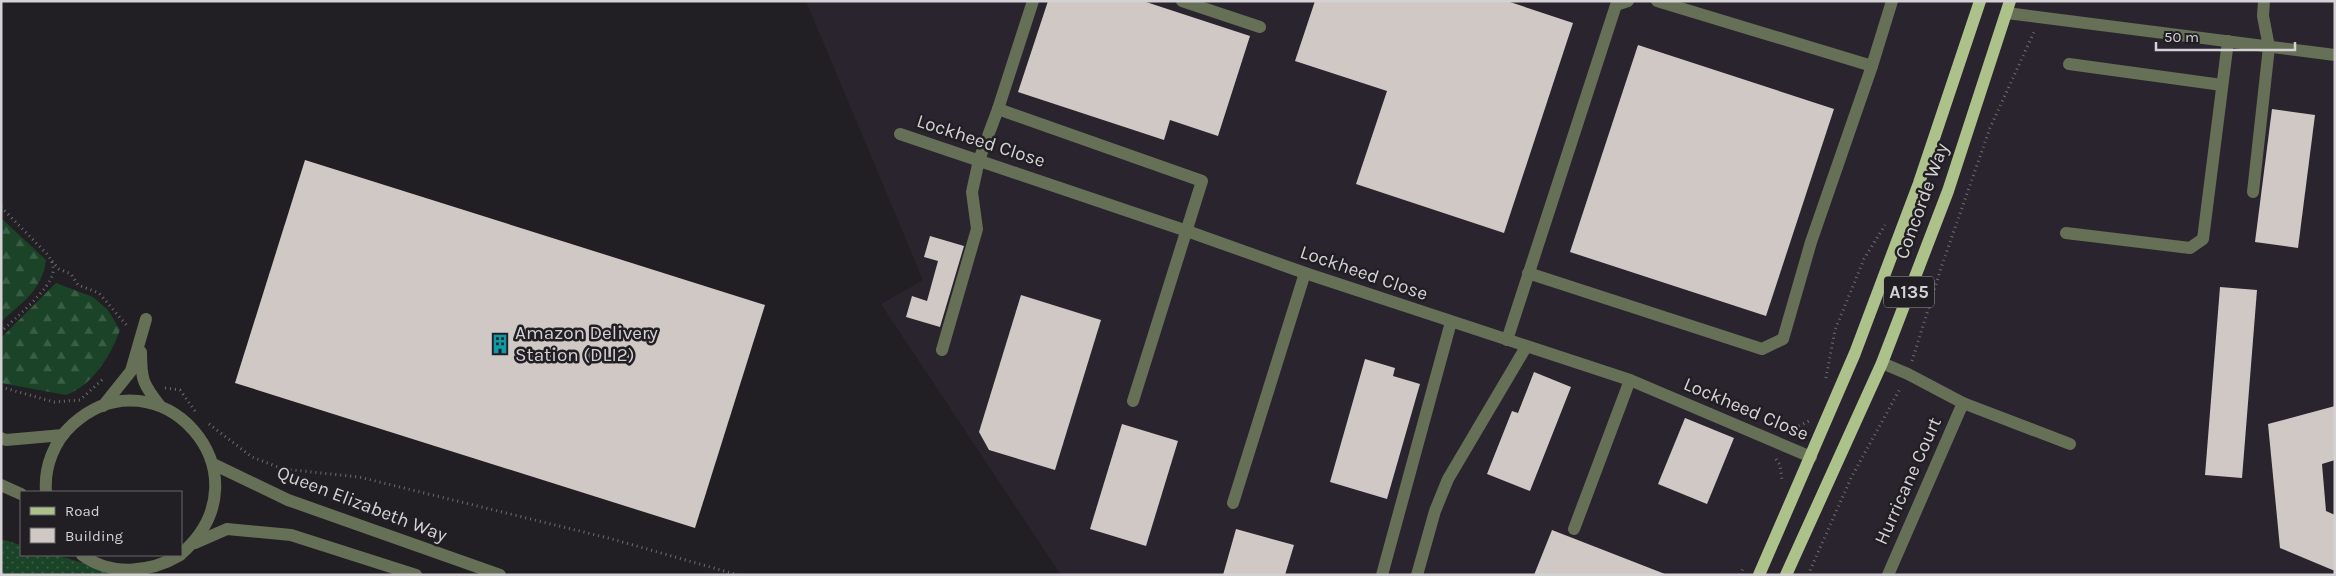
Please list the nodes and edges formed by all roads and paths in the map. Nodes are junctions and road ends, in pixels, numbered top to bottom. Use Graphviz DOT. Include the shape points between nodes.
graph roads {
  1 [pos="1033,1"];
  2 [pos="1182,1"];
  3 [pos="1628,1"];
  4 [pos="1657,1"];
  5 [pos="1892,1"];
  6 [pos="1980,1"];
  7 [pos="2264,1"];
  8 [pos="2009,7"];
  9 [pos="2040,17"];
  10 [pos="1260,27"];
  11 [pos="2228,41"];
  12 [pos="2269,47"];
  13 [pos="2335,55"];
  14 [pos="2069,64"];
  15 [pos="1872,66"];
  16 [pos="2222,85"];
  17 [pos="998,109"];
  18 [pos="900,134"];
  19 [pos="979,160"];
  20 [pos="2253,192"];
  21 [pos="1,207"];
  22 [pos="1887,223"];
  23 [pos="1187,231"];
  24 [pos="2066,233"];
  25 [pos="52,261"];
  26 [pos="1304,273"];
  27 [pos="1528,273"];
  28 [pos="146,319"];
  29 [pos="1450,322"];
  30 [pos="1,332"];
  31 [pos="141,340"];
  32 [pos="1507,340"];
  33 [pos="1526,347"];
  34 [pos="942,350"];
  35 [pos="1882,363"];
  36 [pos="1908,374"];
  37 [pos="126,378"];
  38 [pos="1630,380"];
  39 [pos="1825,381"];
  40 [pos="144,386"];
  41 [pos="1,387"];
  42 [pos="1133,400"];
  43 [pos="1963,403"];
  44 [pos="103,406"];
  45 [pos="160,406"];
  46 [pos="1814,414"];
  47 [pos="199,417"];
  48 [pos="207,423"];
  49 [pos="63,435"];
  50 [pos="1,438"];
  51 [pos="1771,439"];
  52 [pos="2070,444"];
  53 [pos="1811,456"];
  54 [pos="213,464"];
  55 [pos="1,485"];
  56 [pos="1781,486"];
  57 [pos="46,491"];
  58 [pos="20,494"];
  59 [pos="1233,503"];
  60 [pos="1574,529"];
  61 [pos="193,544"];
  62 [pos="182,553"];
  63 [pos="84,556"];
  64 [pos="178,556"];
  65 [pos="1748,557"];
  66 [pos="416,575"];
  67 [pos="500,575"];
  68 [pos="738,575"];
  69 [pos="1382,575"];
  70 [pos="1416,575"];
  71 [pos="1740,575"];
  72 [pos="1759,575"];
  73 [pos="1786,575"];
  74 [pos="1808,575"];
  75 [pos="1888,575"];
  1 -- 17 [label="street"];
  2 -- 10 [label="street"];
  3 -- 27 [label="street" via="1616,5"];
  4 -- 15 [label="street"];
  5 -- 15 [label="street"];
  6 -- 53 [label="main road, Concorde Way / A135" via="1919,183 1855,353"];
  7 -- 12 [label="street"];
  8 -- 9 [label="street"];
  8 -- 35 [label="main road, Concorde Way / A135" via="1948,192"];
  9 -- 11 [label="street"];
  9 -- 36 [label="path" via="1990,128"];
  11 -- 12 [label="street"];
  11 -- 16 [label="street"];
  12 -- 13 [label="street"];
  12 -- 20 [label="street"];
  14 -- 16 [label="street"];
  15 -- 27 [label="street" via="1782,339 1762,349"];
  16 -- 24 [label="street" via="2204,239 2190,248"];
  17 -- 19 [label="street"];
  17 -- 23 [label="street" via="1202,181"];
  18 -- 19 [label="street, Lockheed Close"];
  19 -- 23 [label="street, Lockheed Close"];
  19 -- 34 [label="street" via="972,192 977,229"];
  21 -- 25 [label="path"];
  22 -- 39 [label="path" via="1864,259 1835,330"];
  23 -- 26 [label="street, Lockheed Close"];
  23 -- 42 [label="street"];
  25 -- 30 [label="path" via="49,284"];
  25 -- 31 [label="path" via="59,269 71,274 78,285 99,293"];
  26 -- 29 [label="street, Lockheed Close"];
  26 -- 59 [label="street"];
  27 -- 32 [label="street"];
  28 -- 31 [label="street"];
  29 -- 32 [label="street, Lockheed Close"];
  29 -- 69 [label="street"];
  31 -- 37 [label="street"];
  31 -- 40 [label="street"];
  32 -- 33 [label="street, Lockheed Close"];
  33 -- 38 [label="street, Lockheed Close"];
  33 -- 70 [label="street" via="1448,479"];
  35 -- 36 [label="street, Hurricane Court"];
  35 -- 73 [label="main road, Concorde Way / A135"];
  36 -- 43 [label="street, Hurricane Court"];
  36 -- 74 [label="path" via="1851,478"];
  37 -- 41 [label="path" via="109,374 80,400 54,402"];
  37 -- 44 [label="street"];
  38 -- 51 [label="street, Lockheed Close"];
  38 -- 60 [label="street"];
  40 -- 45 [label="street"];
  40 -- 47 [label="path" via="180,390"];
  43 -- 52 [label="street, Hurricane Court"];
  43 -- 75 [label="street, Hurricane Court"];
  44 -- 45 [label="street" via="125,401"];
  44 -- 49 [label="street" via="80,418"];
  45 -- 54 [label="street" via="186,421 198,434"];
  46 -- 51 [label="path" via="1808,422 1797,427 1777,426"];
  48 -- 68 [label="path" via="252,457 283,469 359,477 612,539"];
  49 -- 50 [label="street"];
  49 -- 57 [label="street" via="51,457"];
  51 -- 53 [label="street, Lockheed Close"];
  51 -- 56 [label="path" via="1765,452 1780,465"];
  53 -- 72 [label="main road, Concorde Way / A135"];
  54 -- 61 [label="street" via="216,481 210,515"];
  54 -- 67 [label="street, Queen Elizabeth Way" via="288,500"];
  55 -- 58 [label="street"];
  61 -- 62 [label="street"];
  61 -- 66 [label="street" via="227,529 291,535"];
  63 -- 64 [label="street" via="100,565 132,571 165,564"];
  65 -- 71 [label="path"];
}
